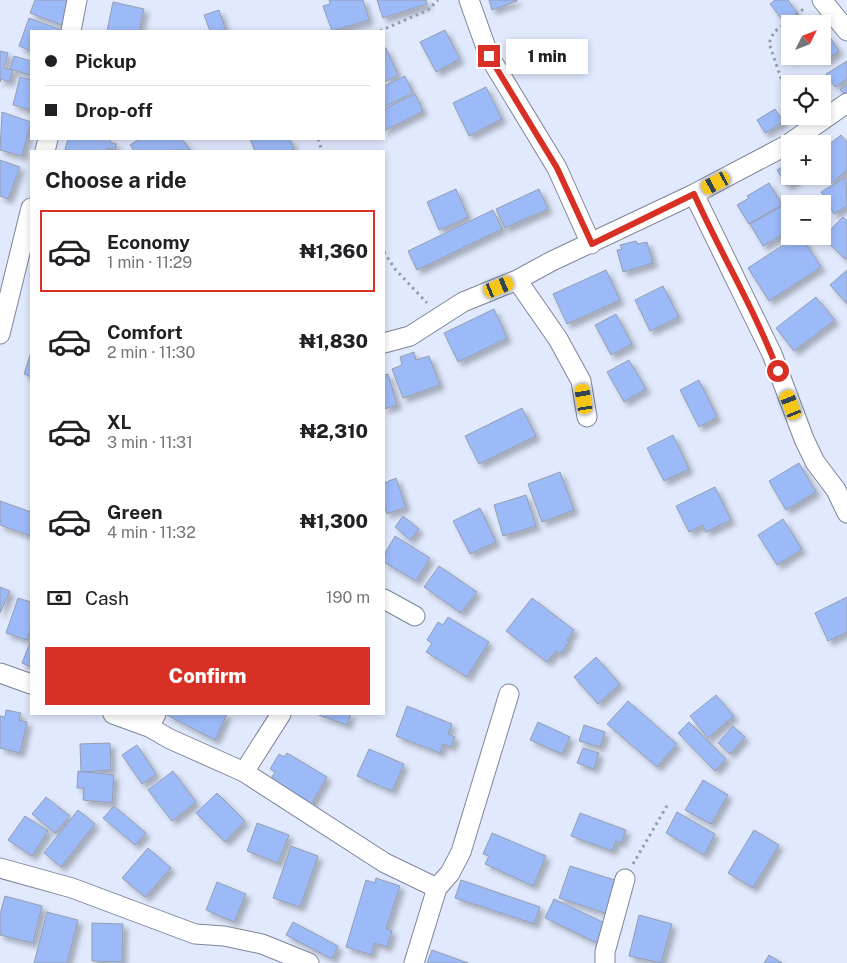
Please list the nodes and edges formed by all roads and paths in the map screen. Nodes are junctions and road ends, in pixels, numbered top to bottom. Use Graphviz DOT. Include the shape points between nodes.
graph roads {
  1 [pos="77,0"];
  2 [pos="438,0"];
  3 [pos="469,0"];
  4 [pos="815,3"];
  5 [pos="71,30"];
  6 [pos="382,30"];
  7 [pos="847,31"];
  8 [pos="847,102"];
  9 [pos="786,135"];
  10 [pos="801,135"];
  11 [pos="781,148"];
  12 [pos="694,194"];
  13 [pos="30,212"];
  14 [pos="592,244"];
  15 [pos="385,254"];
  16 [pos="517,280"];
  17 [pos="436,319"];
  18 [pos="0,334"];
  19 [pos="385,343"];
  20 [pos="587,416"];
  21 [pos="842,484"];
  22 [pos="847,513"];
  23 [pos="385,600"];
  24 [pos="415,616"];
  25 [pos="0,673"];
  26 [pos="30,684"];
  27 [pos="509,694"];
  28 [pos="120,715"];
  29 [pos="280,715"];
  30 [pos="152,720"];
  31 [pos="244,772"];
  32 [pos="668,804"];
  33 [pos="0,868"];
  34 [pos="625,879"];
  35 [pos="437,888"];
  36 [pos="310,963"];
  37 [pos="414,963"];
  38 [pos="605,963"];
  1 -- 5 [label="street"];
  2 -- 6 [label="path" via="428,10"];
  3 -- 14 [label="street" via="489,56 557,168"];
  4 -- 7 [label="street"];
  4 -- 9 [label="path" via="774,32 769,43 784,87"];
  8 -- 10 [label="street"];
  11 -- 12 [label="street"];
  12 -- 14 [label="street"];
  12 -- 21 [label="street" via="772,354 804,439 816,462"];
  13 -- 18 [label="street"];
  14 -- 16 [label="street"];
  15 -- 17 [label="path" via="395,269 424,298"];
  16 -- 17 [label="street" via="463,302"];
  16 -- 20 [label="street" via="558,339 581,381"];
  17 -- 19 [label="street" via="410,336"];
  21 -- 22 [label="street"];
  23 -- 24 [label="street"];
  25 -- 26 [label="street"];
  27 -- 35 [label="street" via="460,852 450,873"];
  28 -- 30 [label="street"];
  29 -- 31 [label="street"];
  30 -- 31 [label="street" via="170,739"];
  31 -- 35 [label="street" via="385,863"];
  32 -- 34 [label="path"];
  33 -- 36 [label="street" via="72,888 195,934 262,944"];
  34 -- 38 [label="street" via="605,952"];
  35 -- 37 [label="street"];
}
